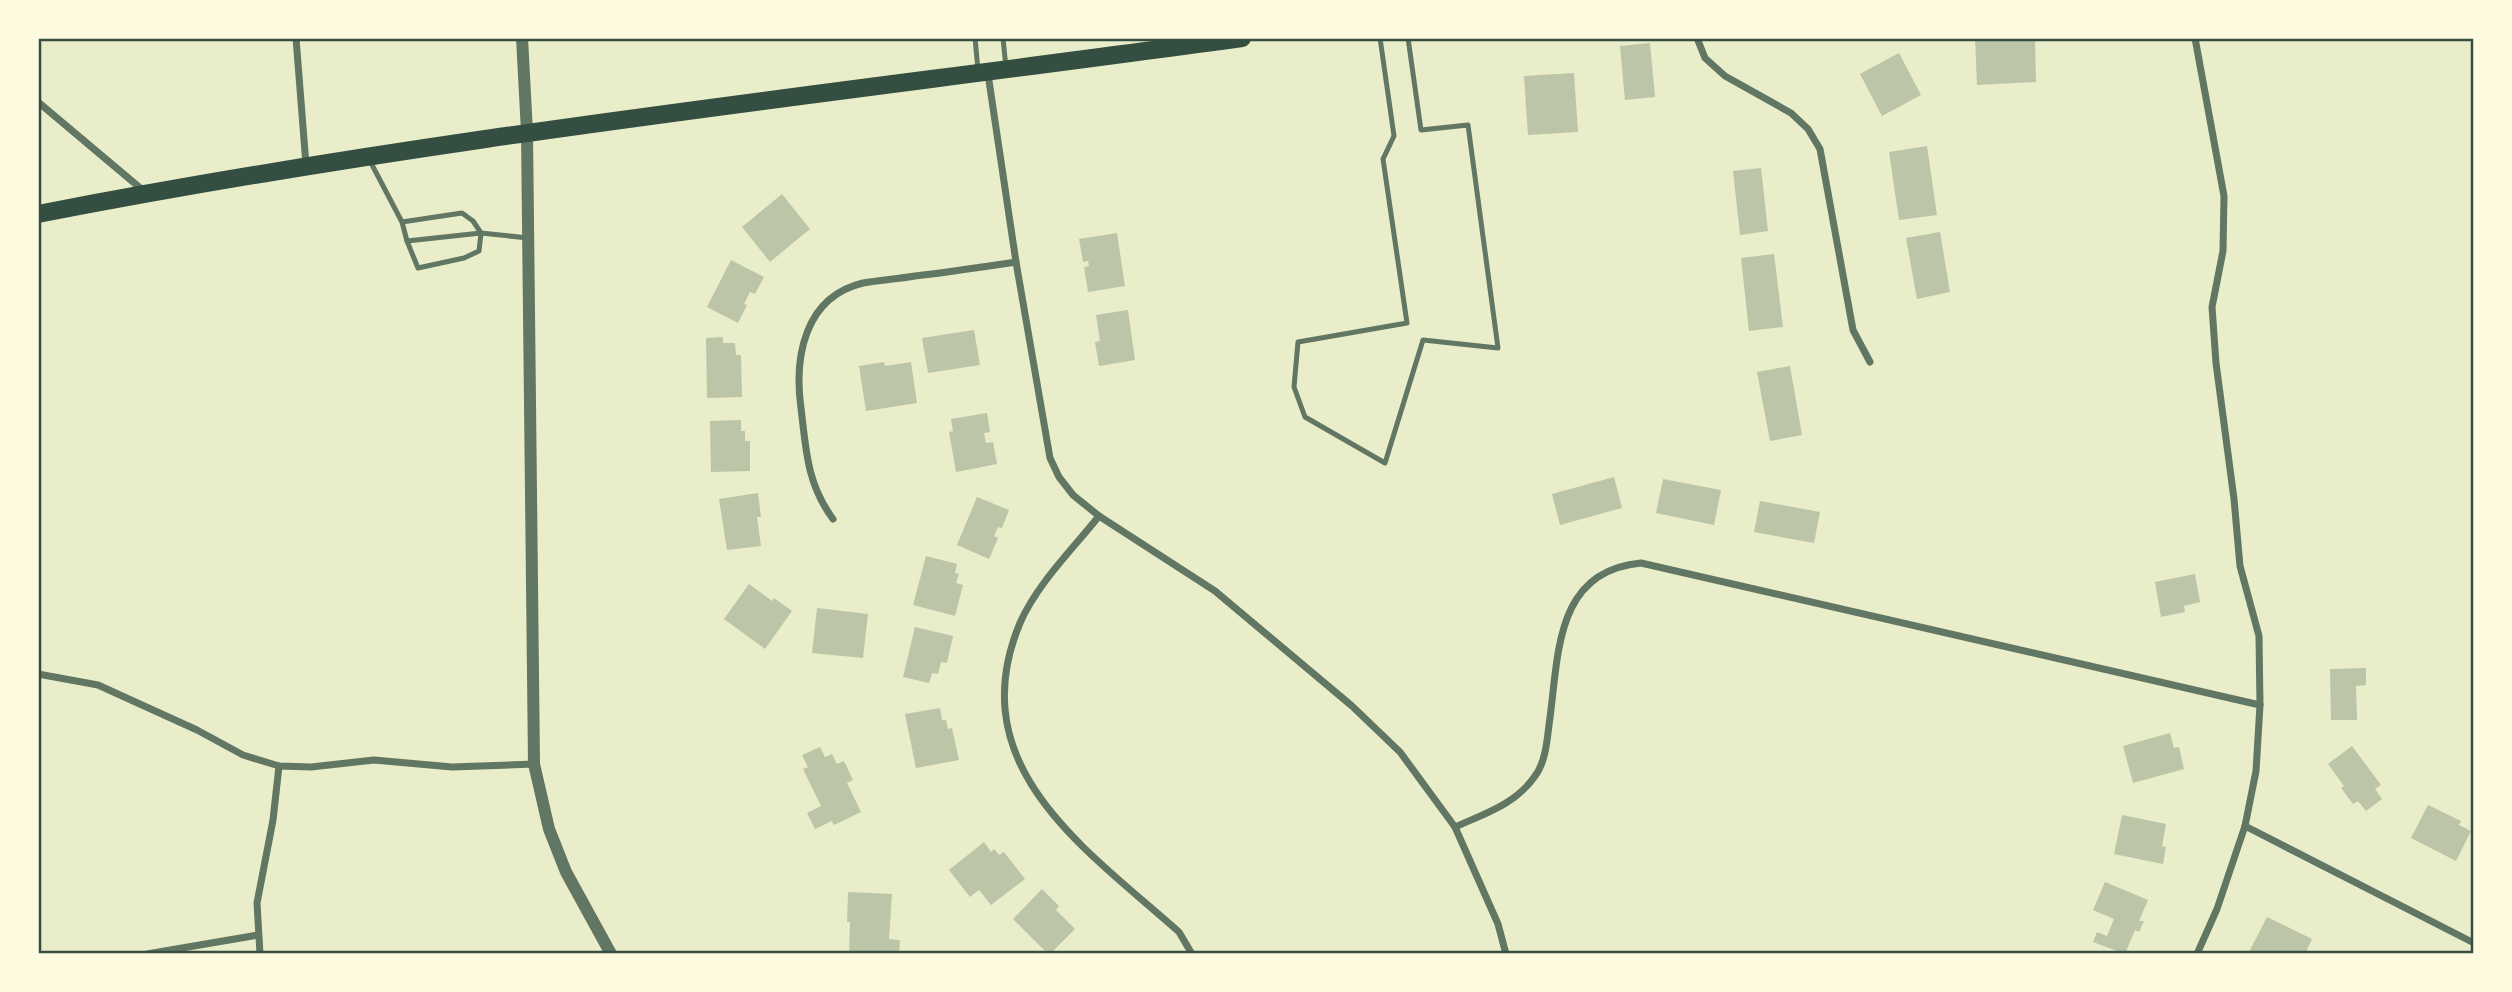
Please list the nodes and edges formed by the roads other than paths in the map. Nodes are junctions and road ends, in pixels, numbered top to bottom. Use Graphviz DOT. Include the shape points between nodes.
graph roads {
  1 [pos="296,38"];
  2 [pos="522,38"];
  3 [pos="975,38"];
  4 [pos="1003,38"];
  5 [pos="1242,38"];
  6 [pos="1380,38"];
  7 [pos="1408,38"];
  8 [pos="1697,38"];
  9 [pos="2194,38"];
  10 [pos="1007,71"];
  11 [pos="983,74"];
  12 [pos="38,102"];
  13 [pos="527,132"];
  14 [pos="368,157"];
  15 [pos="306,166"];
  16 [pos="145,193"];
  17 [pos="38,214"];
  18 [pos="401,222"];
  19 [pos="481,233"];
  20 [pos="528,238"];
  21 [pos="407,241"];
  22 [pos="1016,262"];
  23 [pos="1870,362"];
  24 [pos="1099,516"];
  25 [pos="834,519"];
  26 [pos="38,674"];
  27 [pos="2260,705"];
  28 [pos="534,764"];
  29 [pos="279,766"];
  30 [pos="1455,827"];
  31 [pos="2245,827"];
  32 [pos="258,935"];
  33 [pos="2473,943"];
  34 [pos="1508,953"];
  35 [pos="147,954"];
  36 [pos="260,954"];
  37 [pos="611,954"];
  38 [pos="1192,954"];
  39 [pos="2197,954"];
  1 -- 15 [label="street"];
  2 -- 13 [label="street"];
  3 -- 11 [label="lane"];
  4 -- 10 [label="lane"];
  5 -- 10 [label="main road"];
  6 -- 7 [label="lane" via="1394,136 1383,159 1407,323 1298,342 1294,387 1304,417 1385,463 1423,340 1498,348 1468,125 1422,130"];
  8 -- 23 [label="street" via="1705,58 1725,76 1791,113 1820,149 1853,330"];
  9 -- 27 [label="street" via="2224,196 2223,251 2212,307 2240,566 2259,636"];
  10 -- 11 [label="main road"];
  11 -- 13 [label="main road"];
  11 -- 22 [label="street"];
  12 -- 16 [label="street"];
  13 -- 14 [label="main road"];
  13 -- 20 [label="street"];
  14 -- 15 [label="main road"];
  14 -- 18 [label="lane"];
  15 -- 16 [label="main road"];
  16 -- 17 [label="main road"];
  18 -- 19 [label="lane" via="462,214"];
  18 -- 21 [label="lane"];
  19 -- 20 [label="lane"];
  19 -- 21 [label="lane"];
  19 -- 21 [label="lane" via="480,251 418,268"];
  20 -- 28 [label="street"];
  22 -- 24 [label="street" via="1050,458 1073,495"];
  22 -- 25 [label="street" via="861,284 831,298 819,311 803,341 797,380 810,475"];
  24 -- 30 [label="street" via="1215,591 1352,706 1400,752"];
  24 -- 38 [label="street" via="1035,596 1021,622 1005,676 1009,733 1018,761 1043,804 1179,932"];
  26 -- 29 [label="street" via="98,685 243,755"];
  27 -- 30 [label="street" via="1641,563 1625,564 1595,577 1569,608 1546,746 1537,774 1521,794"];
  27 -- 31 [label="street" via="2256,771"];
  28 -- 29 [label="street" via="452,767 374,760"];
  28 -- 37 [label="street" via="549,829 566,872"];
  29 -- 32 [label="street" via="257,903"];
  30 -- 34 [label="street"];
  31 -- 33 [label="street"];
  31 -- 39 [label="street"];
  32 -- 35 [label="street"];
  32 -- 36 [label="street"];
}
